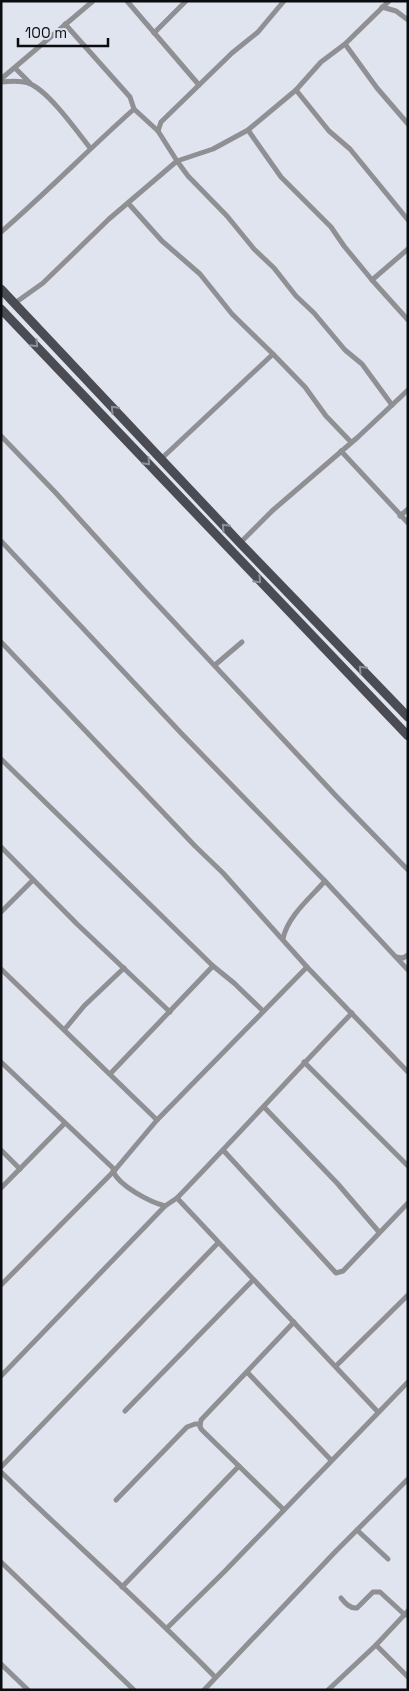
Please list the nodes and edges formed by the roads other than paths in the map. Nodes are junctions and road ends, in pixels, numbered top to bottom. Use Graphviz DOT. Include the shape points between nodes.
graph roads {
  1 [pos="92,1"];
  2 [pos="127,1"];
  3 [pos="186,1"];
  4 [pos="284,1"];
  5 [pos="389,1"];
  6 [pos="382,7"];
  7 [pos="408,20"];
  8 [pos="65,24"];
  9 [pos="154,33"];
  10 [pos="345,44"];
  11 [pos="15,68"];
  12 [pos="1,80"];
  13 [pos="30,83"];
  14 [pos="199,85"];
  15 [pos="296,90"];
  16 [pos="134,108"];
  17 [pos="408,124"];
  18 [pos="158,130"];
  19 [pos="248,130"];
  20 [pos="90,148"];
  21 [pos="176,161"];
  22 [pos="128,203"];
  23 [pos="408,220"];
  24 [pos="1,232"];
  25 [pos="408,249"];
  26 [pos="372,280"];
  27 [pos="1,289"];
  28 [pos="15,303"];
  29 [pos="1,309"];
  30 [pos="408,320"];
  31 [pos="273,354"];
  32 [pos="408,390"];
  33 [pos="392,405"];
  34 [pos="1,436"];
  35 [pos="351,442"];
  36 [pos="341,451"];
  37 [pos="161,459"];
  38 [pos="408,509"];
  39 [pos="400,516"];
  40 [pos="408,524"];
  41 [pos="1,541"];
  42 [pos="240,543"];
  43 [pos="1,642"];
  44 [pos="242,642"];
  45 [pos="215,665"];
  46 [pos="383,692"];
  47 [pos="374,700"];
  48 [pos="408,717"];
  49 [pos="408,736"];
  50 [pos="1,759"];
  51 [pos="1,847"];
  52 [pos="408,870"];
  53 [pos="33,880"];
  54 [pos="325,882"];
  55 [pos="1,912"];
  56 [pos="283,939"];
  57 [pos="401,958"];
  58 [pos="213,966"];
  59 [pos="307,967"];
  60 [pos="124,968"];
  61 [pos="1,969"];
  62 [pos="408,970"];
  63 [pos="170,1012"];
  64 [pos="262,1012"];
  65 [pos="352,1013"];
  66 [pos="65,1030"];
  67 [pos="1,1062"];
  68 [pos="304,1062"];
  69 [pos="408,1072"];
  70 [pos="110,1074"];
  71 [pos="264,1107"];
  72 [pos="157,1120"];
  73 [pos="64,1124"];
  74 [pos="1,1150"];
  75 [pos="223,1150"];
  76 [pos="408,1166"];
  77 [pos="20,1169"];
  78 [pos="114,1170"];
  79 [pos="1,1188"];
  80 [pos="177,1198"];
  81 [pos="408,1203"];
  82 [pos="165,1206"];
  83 [pos="379,1232"];
  84 [pos="218,1243"];
  85 [pos="253,1280"];
  86 [pos="1,1285"];
  87 [pos="408,1295"];
  88 [pos="294,1322"];
  89 [pos="336,1366"];
  90 [pos="247,1372"];
  91 [pos="1,1376"];
  92 [pos="408,1382"];
  93 [pos="125,1411"];
  94 [pos="378,1412"];
  95 [pos="200,1424"];
  96 [pos="332,1460"];
  97 [pos="239,1466"];
  98 [pos="1,1468"];
  99 [pos="1,1472"];
  100 [pos="408,1478"];
  101 [pos="116,1500"];
  102 [pos="284,1510"];
  103 [pos="357,1530"];
  104 [pos="388,1559"];
  105 [pos="1,1562"];
  106 [pos="122,1587"];
  107 [pos="340,1598"];
  108 [pos="406,1613"];
  109 [pos="168,1628"];
  110 [pos="376,1645"];
  111 [pos="1,1664"];
  112 [pos="216,1677"];
  113 [pos="408,1677"];
  114 [pos="28,1690"];
  115 [pos="134,1690"];
  116 [pos="204,1690"];
  117 [pos="328,1690"];
  1 -- 8 [label="street"];
  2 -- 9 [label="street"];
  3 -- 9 [label="street"];
  4 -- 14 [label="street" via="258,32"];
  5 -- 6 [label="street"];
  6 -- 7 [label="street" via="396,11"];
  6 -- 10 [label="street"];
  8 -- 11 [label="street"];
  8 -- 16 [label="street" via="130,97"];
  9 -- 14 [label="street"];
  10 -- 15 [label="street" via="321,62"];
  10 -- 17 [label="street"];
  11 -- 12 [label="street"];
  11 -- 13 [label="street"];
  12 -- 13 [label="street"];
  13 -- 20 [label="street" via="58,108"];
  14 -- 18 [label="street"];
  15 -- 19 [label="street"];
  15 -- 23 [label="street"];
  16 -- 18 [label="street"];
  16 -- 20 [label="street"];
  18 -- 21 [label="street"];
  19 -- 21 [label="street" via="214,149"];
  19 -- 26 [label="street" via="281,177 331,227"];
  20 -- 24 [label="street" via="57,183"];
  21 -- 22 [label="street"];
  21 -- 33 [label="street" via="334,338 362,364"];
  22 -- 28 [label="street" via="57,272"];
  22 -- 31 [label="street" via="168,247 195,268 232,314"];
  25 -- 26 [label="street"];
  26 -- 30 [label="street"];
  27 -- 28 [label="main road"];
  37 -- 28 [label="main road, one-way"];
  29 -- 47 [label="main road, one-way"];
  31 -- 35 [label="street"];
  31 -- 37 [label="street"];
  32 -- 33 [label="street"];
  33 -- 35 [label="street"];
  34 -- 45 [label="street"];
  35 -- 36 [label="street"];
  36 -- 39 [label="street"];
  36 -- 42 [label="street"];
  42 -- 37 [label="main road, one-way"];
  38 -- 39 [label="street"];
  39 -- 40 [label="street"];
  41 -- 54 [label="street"];
  46 -- 42 [label="main road, one-way"];
  43 -- 56 [label="street"];
  44 -- 45 [label="street"];
  45 -- 52 [label="street"];
  46 -- 47 [label="main road"];
  46 -- 48 [label="main road"];
  47 -- 49 [label="main road"];
  50 -- 58 [label="street"];
  51 -- 53 [label="street"];
  53 -- 55 [label="street"];
  53 -- 60 [label="street"];
  54 -- 56 [label="street" via="290,922"];
  54 -- 57 [label="street"];
  56 -- 59 [label="street"];
  57 -- 62 [label="street"];
  58 -- 63 [label="street"];
  58 -- 64 [label="street"];
  59 -- 64 [label="street"];
  59 -- 65 [label="street"];
  60 -- 63 [label="street"];
  60 -- 66 [label="street" via="84,1006"];
  61 -- 66 [label="street"];
  63 -- 70 [label="street"];
  64 -- 72 [label="street"];
  65 -- 68 [label="street"];
  65 -- 69 [label="street"];
  66 -- 70 [label="street"];
  67 -- 73 [label="street"];
  68 -- 71 [label="street"];
  68 -- 76 [label="street"];
  70 -- 72 [label="street"];
  71 -- 75 [label="street"];
  71 -- 83 [label="street"];
  72 -- 78 [label="street"];
  73 -- 77 [label="street"];
  73 -- 78 [label="street"];
  74 -- 77 [label="street"];
  75 -- 80 [label="street"];
  75 -- 83 [label="street" via="336,1273 343,1271"];
  77 -- 79 [label="street"];
  78 -- 82 [label="street" via="114,1175 130,1189"];
  78 -- 86 [label="street"];
  80 -- 82 [label="street"];
  80 -- 84 [label="street"];
  81 -- 83 [label="street"];
  82 -- 91 [label="street"];
  84 -- 85 [label="street"];
  84 -- 98 [label="street"];
  85 -- 88 [label="street"];
  85 -- 93 [label="street"];
  87 -- 89 [label="street"];
  88 -- 89 [label="street"];
  88 -- 90 [label="street"];
  89 -- 94 [label="street"];
  90 -- 95 [label="street"];
  90 -- 96 [label="street"];
  92 -- 94 [label="street"];
  94 -- 96 [label="street"];
  95 -- 97 [label="street" via="202,1430"];
  95 -- 101 [label="street" via="187,1427"];
  96 -- 102 [label="street"];
  97 -- 102 [label="street"];
  97 -- 106 [label="street"];
  99 -- 106 [label="street"];
  100 -- 103 [label="street"];
  102 -- 109 [label="street"];
  103 -- 104 [label="street"];
  103 -- 112 [label="street"];
  105 -- 115 [label="street"];
  106 -- 109 [label="street"];
  107 -- 108 [label="street" via="350,1608 357,1608 373,1592 380,1592"];
  108 -- 110 [label="street"];
  109 -- 112 [label="street"];
  110 -- 113 [label="street"];
  110 -- 117 [label="street"];
  111 -- 114 [label="street"];
  112 -- 116 [label="street"];
}
